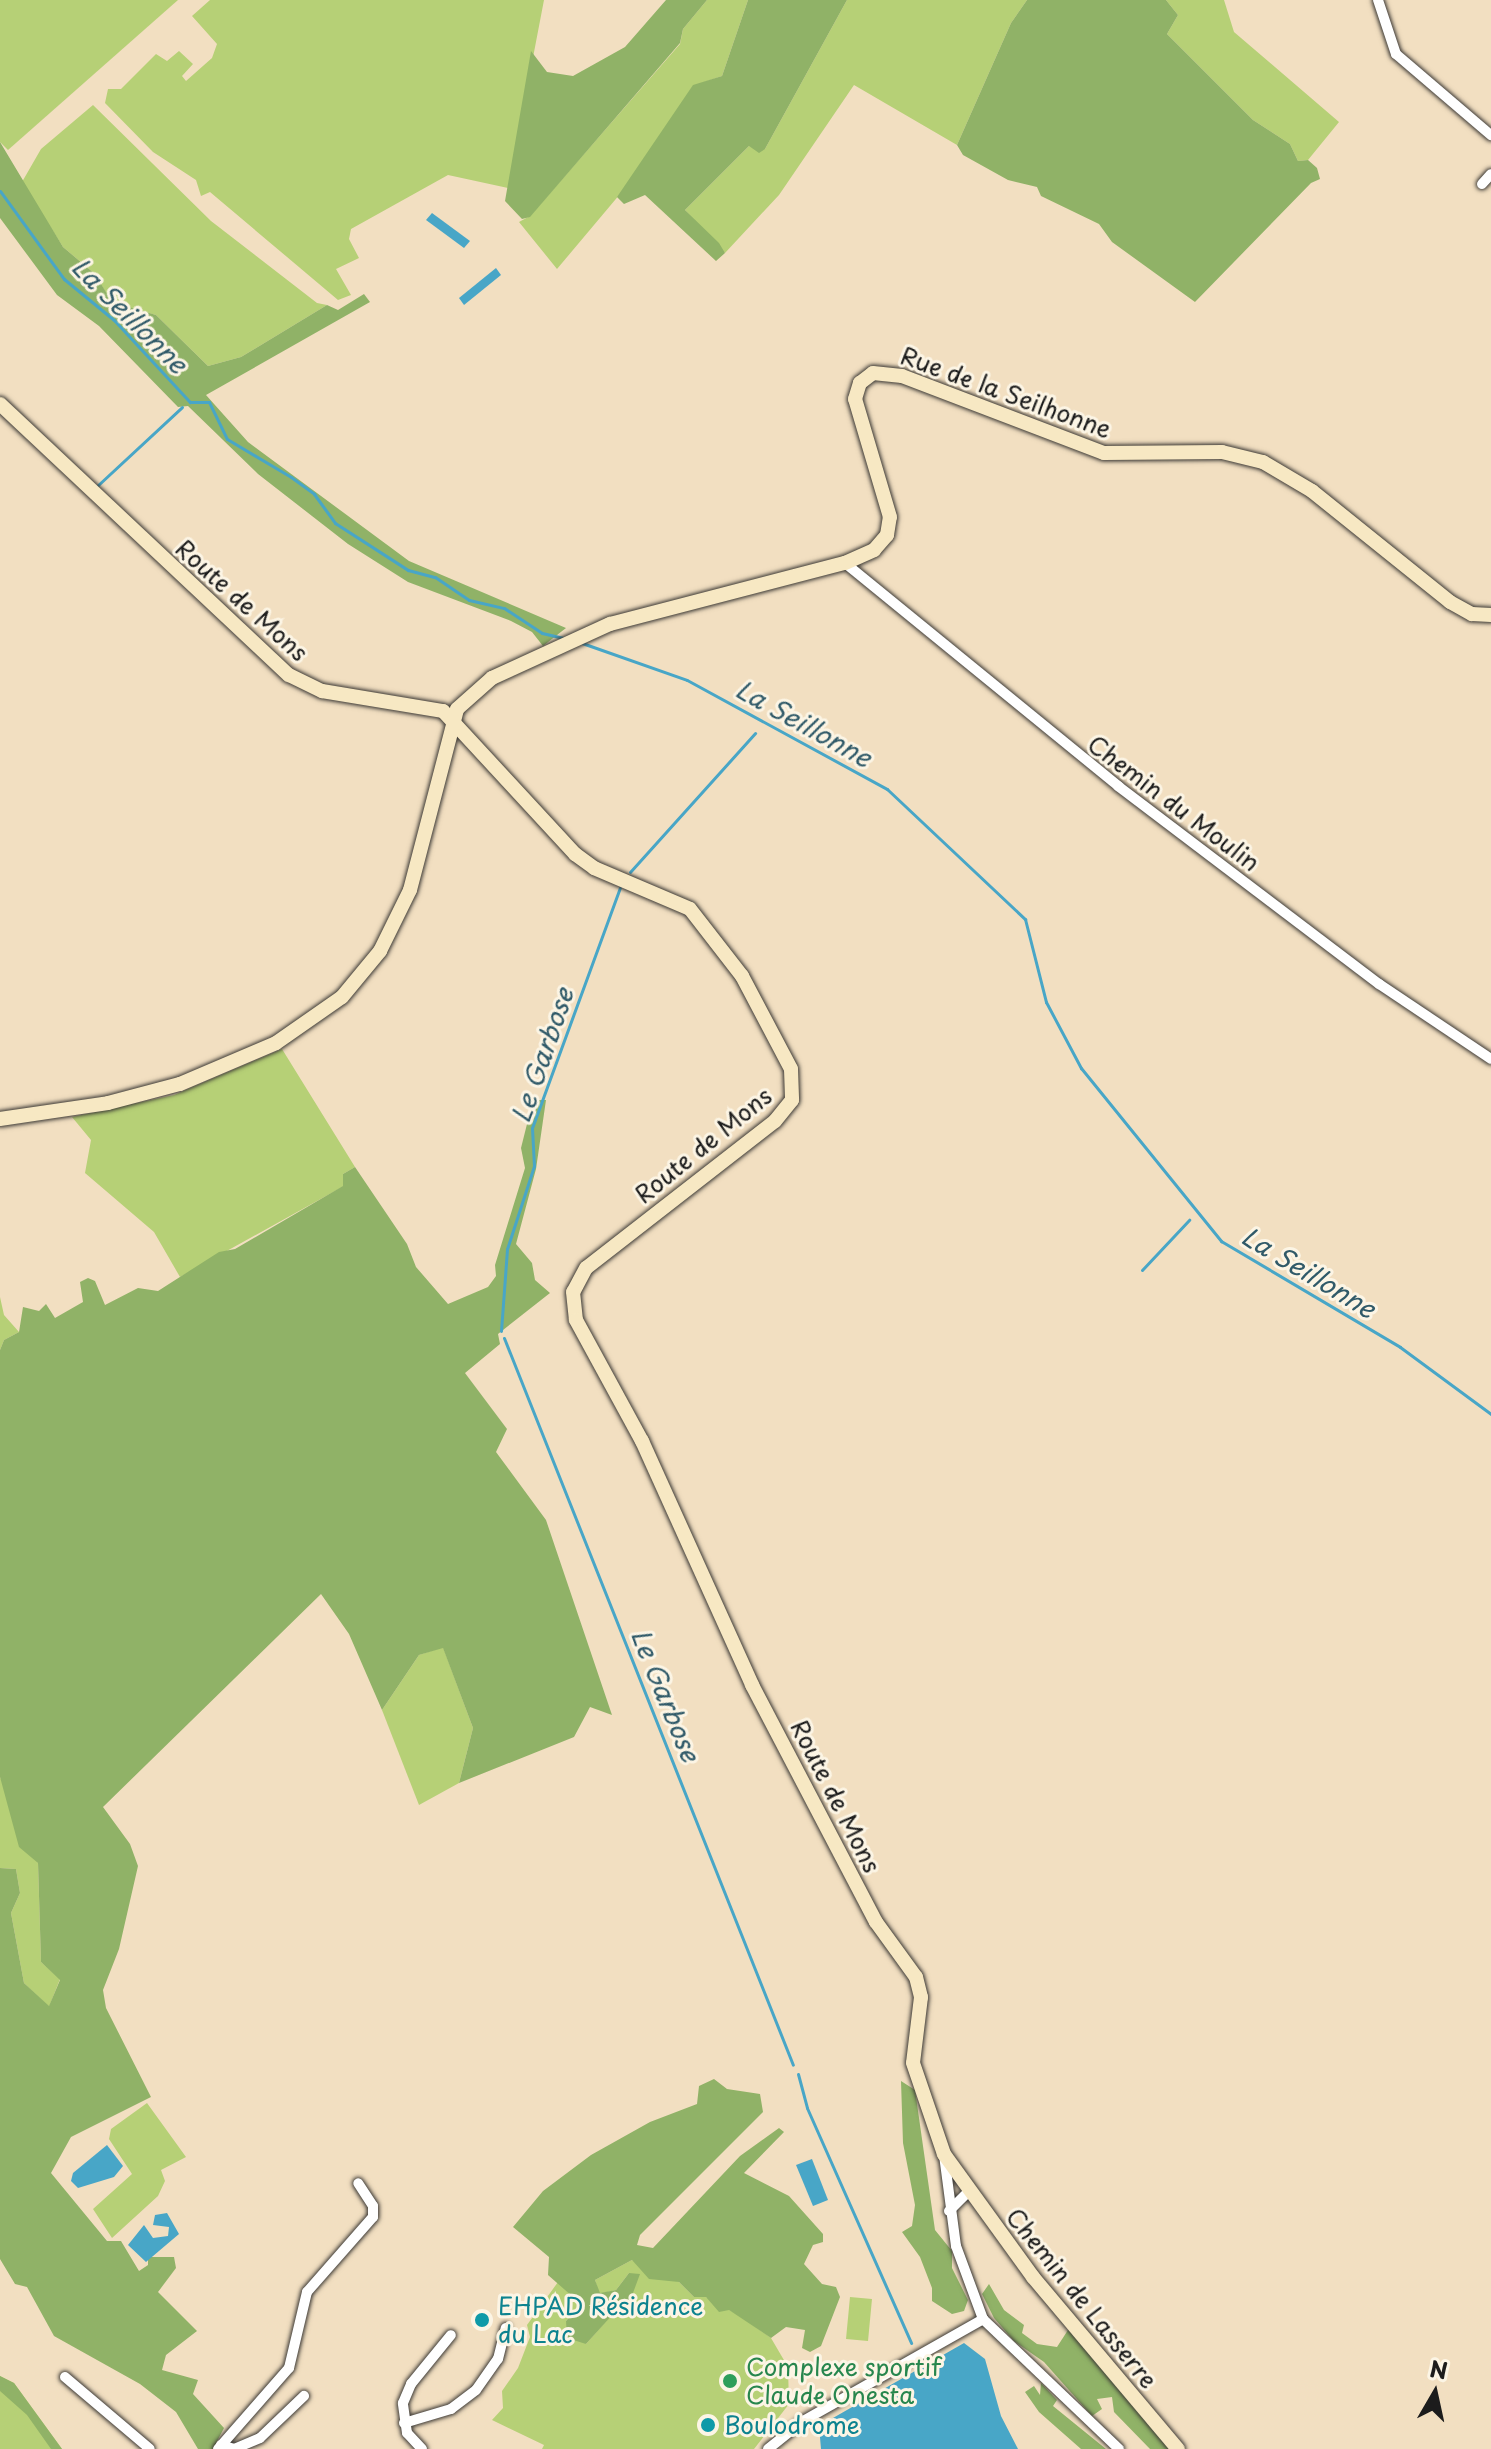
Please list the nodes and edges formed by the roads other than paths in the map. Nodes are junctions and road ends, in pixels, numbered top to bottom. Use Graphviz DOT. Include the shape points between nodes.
graph roads {
  1 [pos="1378,0"];
  2 [pos="1491,135"];
  3 [pos="1491,174"];
  4 [pos="1482,184"];
  5 [pos="0,404"];
  6 [pos="845,563"];
  7 [pos="1491,615"];
  8 [pos="452,719"];
  9 [pos="1491,1059"];
  10 [pos="0,1119"];
  11 [pos="944,2154"];
  12 [pos="956,2172"];
  13 [pos="358,2183"];
  14 [pos="969,2191"];
  15 [pos="949,2211"];
  16 [pos="978,2321"];
  17 [pos="506,2328"];
  18 [pos="451,2335"];
  19 [pos="65,2377"];
  20 [pos="304,2396"];
  21 [pos="404,2423"];
  22 [pos="219,2447"];
  23 [pos="771,2448"];
  24 [pos="150,2449"];
  25 [pos="422,2449"];
  26 [pos="1119,2449"];
  27 [pos="1178,2449"];
  1 -- 2 [label="street" via="1396,54"];
  3 -- 4 [label="street"];
  5 -- 8 [label="street, Route de Mons" via="289,675 322,691 435,709"];
  6 -- 7 [label="street, Rue de la Seilhonne" via="874,550 890,527 856,410 860,383 880,371 1104,453 1222,452 1270,465 1319,496 1450,602 1472,614"];
  6 -- 8 [label="street, Rue de la Seilhonne" via="594,629 476,689"];
  6 -- 9 [label="street, Chemin du Moulin" via="1118,786 1379,984"];
  8 -- 10 [label="street" via="410,890 380,951 342,997 276,1043 180,1084 108,1103"];
  8 -- 11 [label="street, Route de Mons" via="584,863 664,894 699,918 742,976 791,1069 794,1090 787,1109 586,1268 573,1292 573,1310 642,1441 752,1685 876,1922 916,1977 921,1997 913,2063"];
  11 -- 12 [label="street, Route de Mons"];
  11 -- 15 [label="street, Route de Mons"];
  12 -- 14 [label="street, Chemin de Lasserre"];
  13 -- 22 [label="street" via="373,2217 307,2292 289,2368"];
  14 -- 15 [label="street"];
  14 -- 27 [label="street, Chemin de Lasserre" via="1033,2277"];
  15 -- 16 [label="street, Route de Mons"];
  16 -- 23 [label="street" via="803,2421"];
  16 -- 26 [label="street"];
  17 -- 21 [label="street" via="498,2359 476,2390 451,2409"];
  18 -- 21 [label="street" via="411,2384 403,2403"];
  19 -- 24 [label="street"];
  20 -- 22 [label="street" via="260,2438 234,2449"];
  21 -- 25 [label="street"];
}
